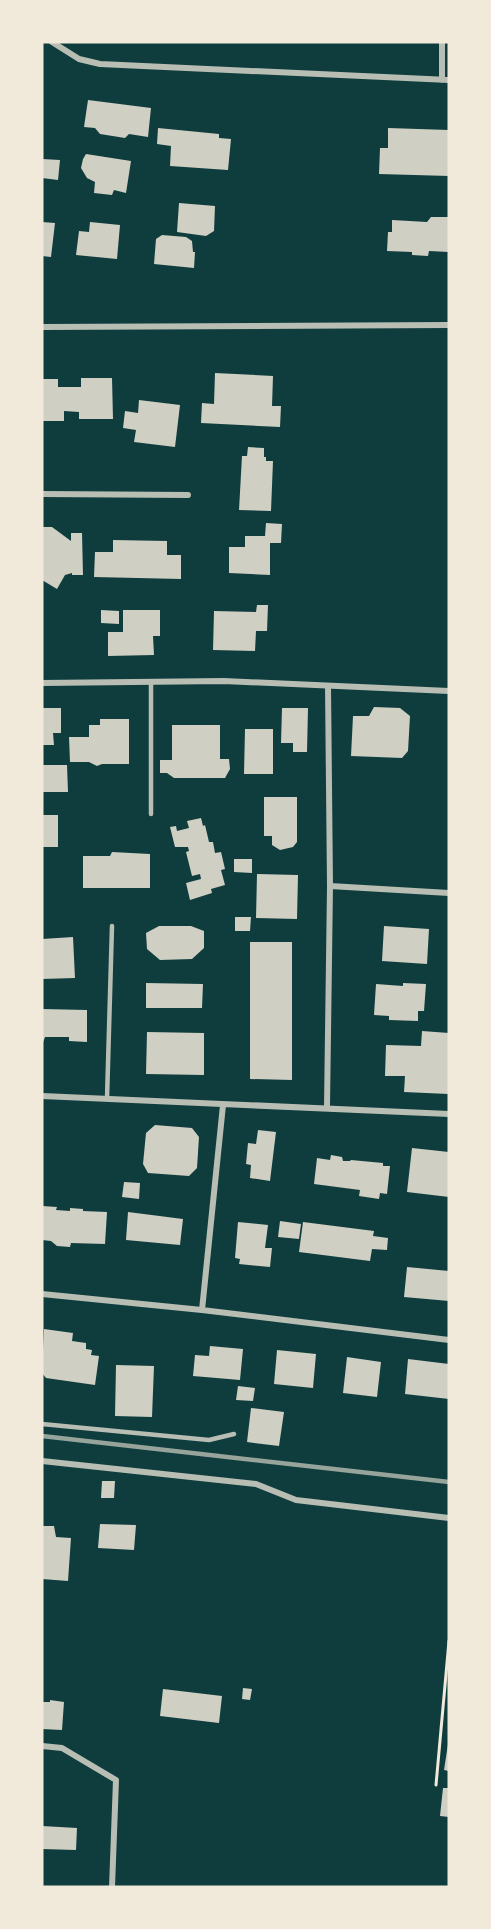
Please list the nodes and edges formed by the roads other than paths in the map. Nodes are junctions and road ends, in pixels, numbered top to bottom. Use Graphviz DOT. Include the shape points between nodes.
graph roads {
  1 [pos="52,42"];
  2 [pos="442,42"];
  3 [pos="445,80"];
  4 [pos="449,325"];
  5 [pos="42,327"];
  6 [pos="42,494"];
  7 [pos="188,495"];
  8 [pos="151,682"];
  9 [pos="42,683"];
  10 [pos="328,686"];
  11 [pos="449,691"];
  12 [pos="151,814"];
  13 [pos="330,886"];
  14 [pos="449,893"];
  15 [pos="112,926"];
  16 [pos="42,1096"];
  17 [pos="107,1099"];
  18 [pos="223,1104"];
  19 [pos="327,1107"];
  20 [pos="449,1114"];
  21 [pos="42,1294"];
  22 [pos="202,1310"];
  23 [pos="449,1340"];
  24 [pos="42,1424"];
  25 [pos="234,1434"];
  26 [pos="42,1461"];
  27 [pos="449,1518"];
  28 [pos="42,1746"];
  29 [pos="112,1887"];
  1 -- 3 [label="street" via="79,59 100,64"];
  2 -- 3 [label="street"];
  4 -- 5 [label="street"];
  6 -- 7 [label="street"];
  8 -- 9 [label="street"];
  8 -- 10 [label="street"];
  8 -- 12 [label="lane"];
  10 -- 11 [label="street"];
  10 -- 13 [label="street"];
  13 -- 14 [label="street"];
  13 -- 19 [label="street"];
  15 -- 17 [label="lane"];
  16 -- 17 [label="street"];
  17 -- 18 [label="street"];
  18 -- 19 [label="street"];
  18 -- 22 [label="street"];
  19 -- 20 [label="street"];
  21 -- 22 [label="street"];
  22 -- 23 [label="street"];
  24 -- 25 [label="lane" via="208,1440"];
  26 -- 27 [label="street" via="256,1484 296,1500"];
  28 -- 29 [label="street" via="62,1748 116,1780"];
}
